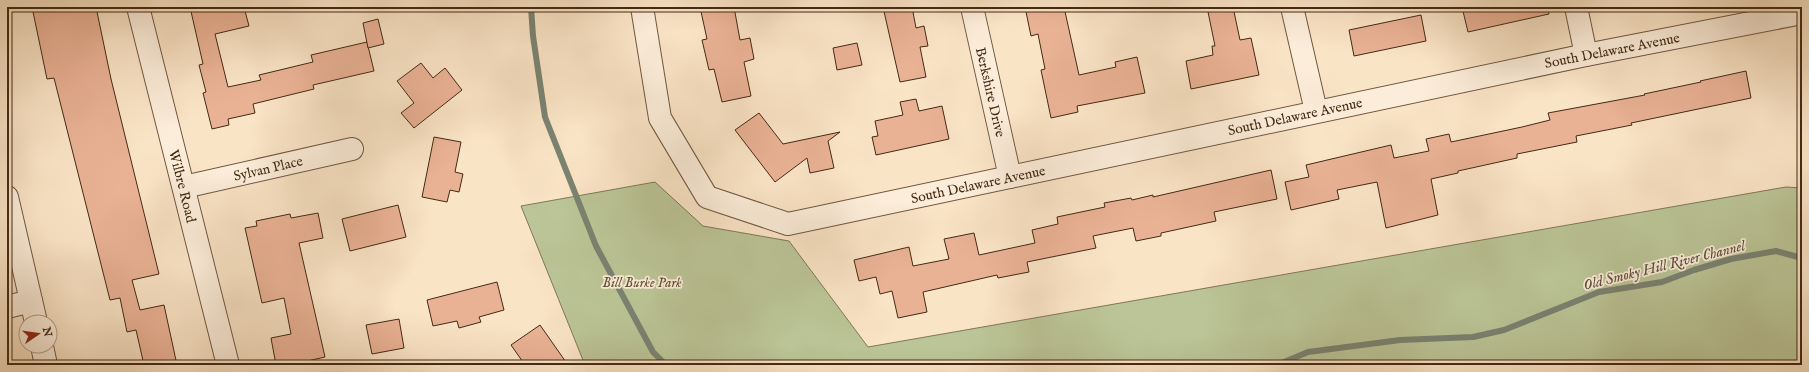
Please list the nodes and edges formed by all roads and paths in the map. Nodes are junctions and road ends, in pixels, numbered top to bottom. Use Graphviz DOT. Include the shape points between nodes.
graph roads {
  1 [pos="138,7"];
  2 [pos="642,7"];
  3 [pos="972,7"];
  4 [pos="1292,7"];
  5 [pos="1576,7"];
  6 [pos="1802,13"];
  7 [pos="1586,55"];
  8 [pos="1316,111"];
  9 [pos="352,149"];
  10 [pos="1010,177"];
  11 [pos="184,187"];
  12 [pos="7,197"];
  13 [pos="31,301"];
  14 [pos="7,307"];
  15 [pos="34,314"];
  16 [pos="44,354"];
  17 [pos="46,365"];
  18 [pos="228,365"];
  1 -- 11 [label="street, Wilbre Road"];
  2 -- 10 [label="street, South Delaware Avenue" via="660,118 707,197 788,224"];
  3 -- 10 [label="street, Berkshire Drive"];
  4 -- 8 [label="street"];
  5 -- 7 [label="street"];
  6 -- 7 [label="street, South Delaware Avenue"];
  7 -- 8 [label="street, South Delaware Avenue"];
  8 -- 10 [label="street, South Delaware Avenue"];
  9 -- 11 [label="street, Sylvan Place"];
  11 -- 18 [label="street, Wilbre Road"];
  12 -- 13 [label="street"];
  13 -- 14 [label="street"];
  13 -- 15 [label="street"];
  16 -- 17 [label="street"];
}
